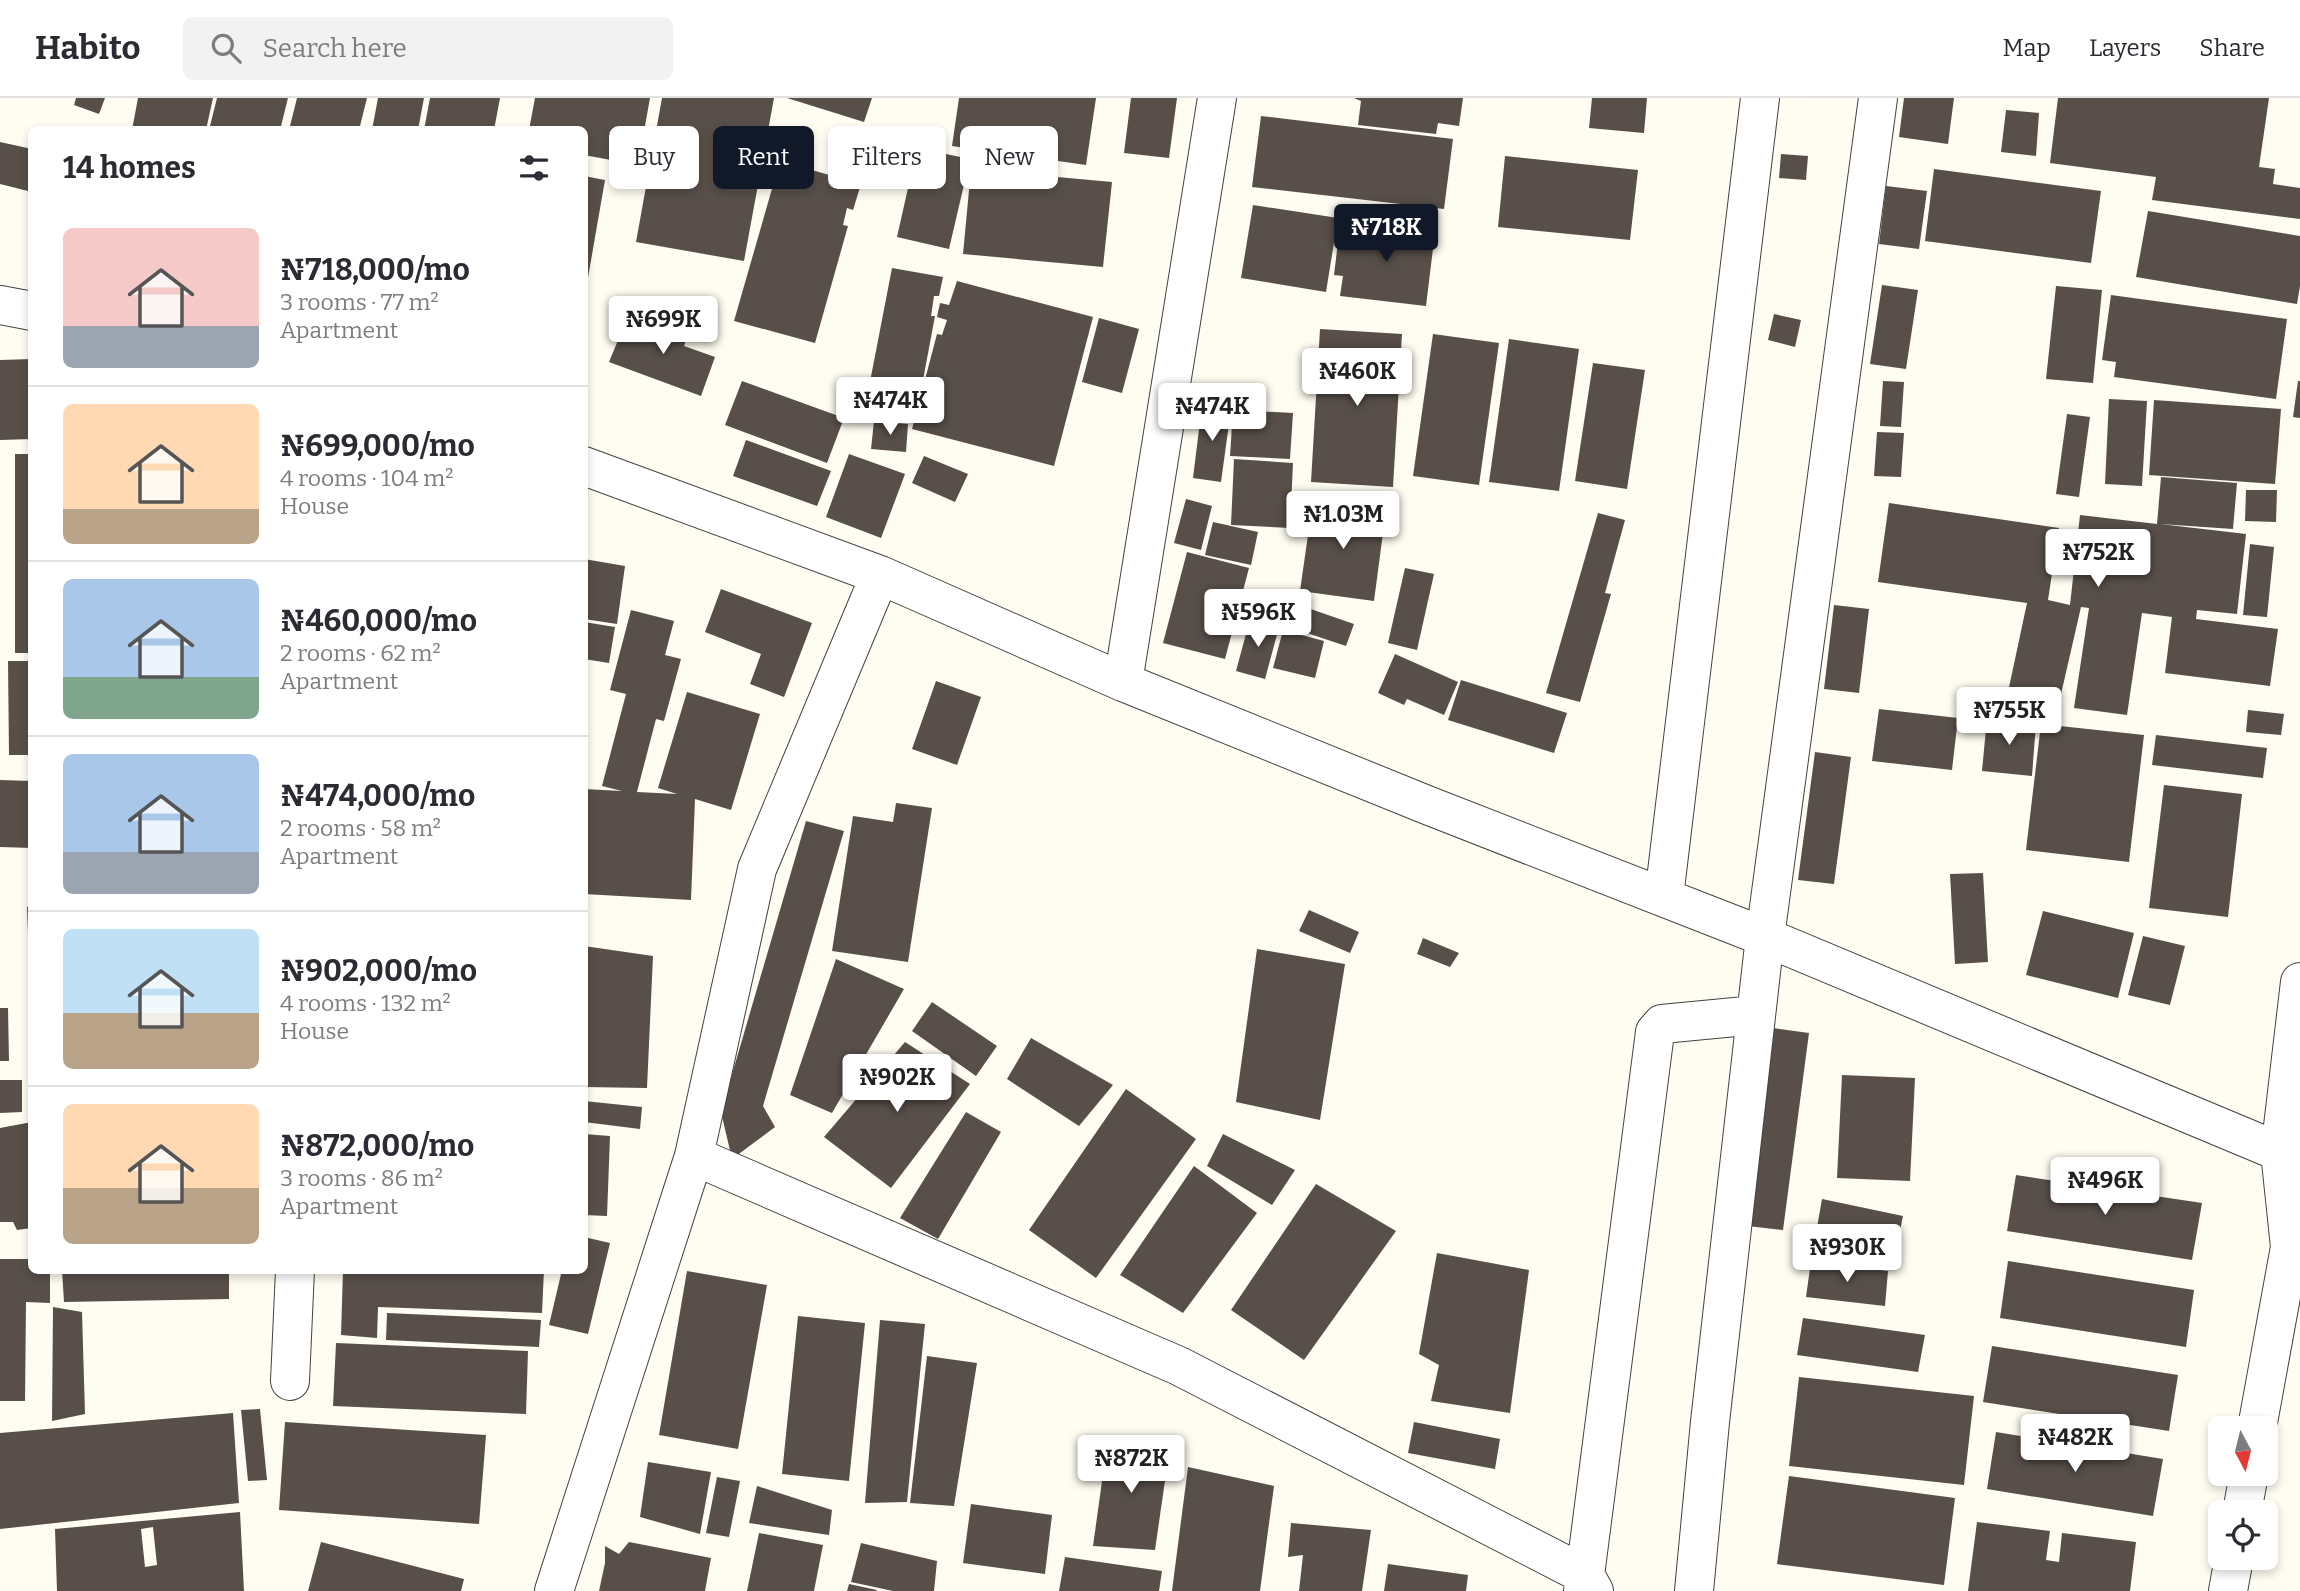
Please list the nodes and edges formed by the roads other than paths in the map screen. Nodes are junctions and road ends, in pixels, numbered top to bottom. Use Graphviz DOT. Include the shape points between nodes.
graph roads {
  1 [pos="1217,98"];
  2 [pos="1760,98"];
  3 [pos="1878,98"];
  4 [pos="0,304"];
  5 [pos="28,310"];
  6 [pos="588,467"];
  7 [pos="880,575"];
  8 [pos="1124,682"];
  9 [pos="1664,897"];
  10 [pos="1765,937"];
  11 [pos="2300,982"];
  12 [pos="1756,1015"];
  13 [pos="694,1156"];
  14 [pos="2290,1158"];
  15 [pos="295,1274"];
  16 [pos="290,1381"];
  17 [pos="2259,1416"];
  18 [pos="2232,1570"];
  19 [pos="1587,1586"];
  20 [pos="554,1591"];
  21 [pos="1694,1591"];
  22 [pos="2228,1591"];
  1 -- 8 [label="street"];
  2 -- 9 [label="street"];
  3 -- 10 [label="street"];
  4 -- 5 [label="street"];
  6 -- 7 [label="street"];
  7 -- 8 [label="street"];
  7 -- 13 [label="street" via="757,869"];
  8 -- 9 [label="street"];
  9 -- 10 [label="street"];
  10 -- 12 [label="street"];
  10 -- 14 [label="street"];
  11 -- 14 [label="street"];
  12 -- 19 [label="street" via="1662,1024 1655,1032"];
  12 -- 21 [label="street"];
  13 -- 19 [label="street" via="1179,1366"];
  13 -- 20 [label="street"];
  14 -- 17 [label="street" via="2290,1247"];
  15 -- 16 [label="street"];
  18 -- 22 [label="street"];
}
